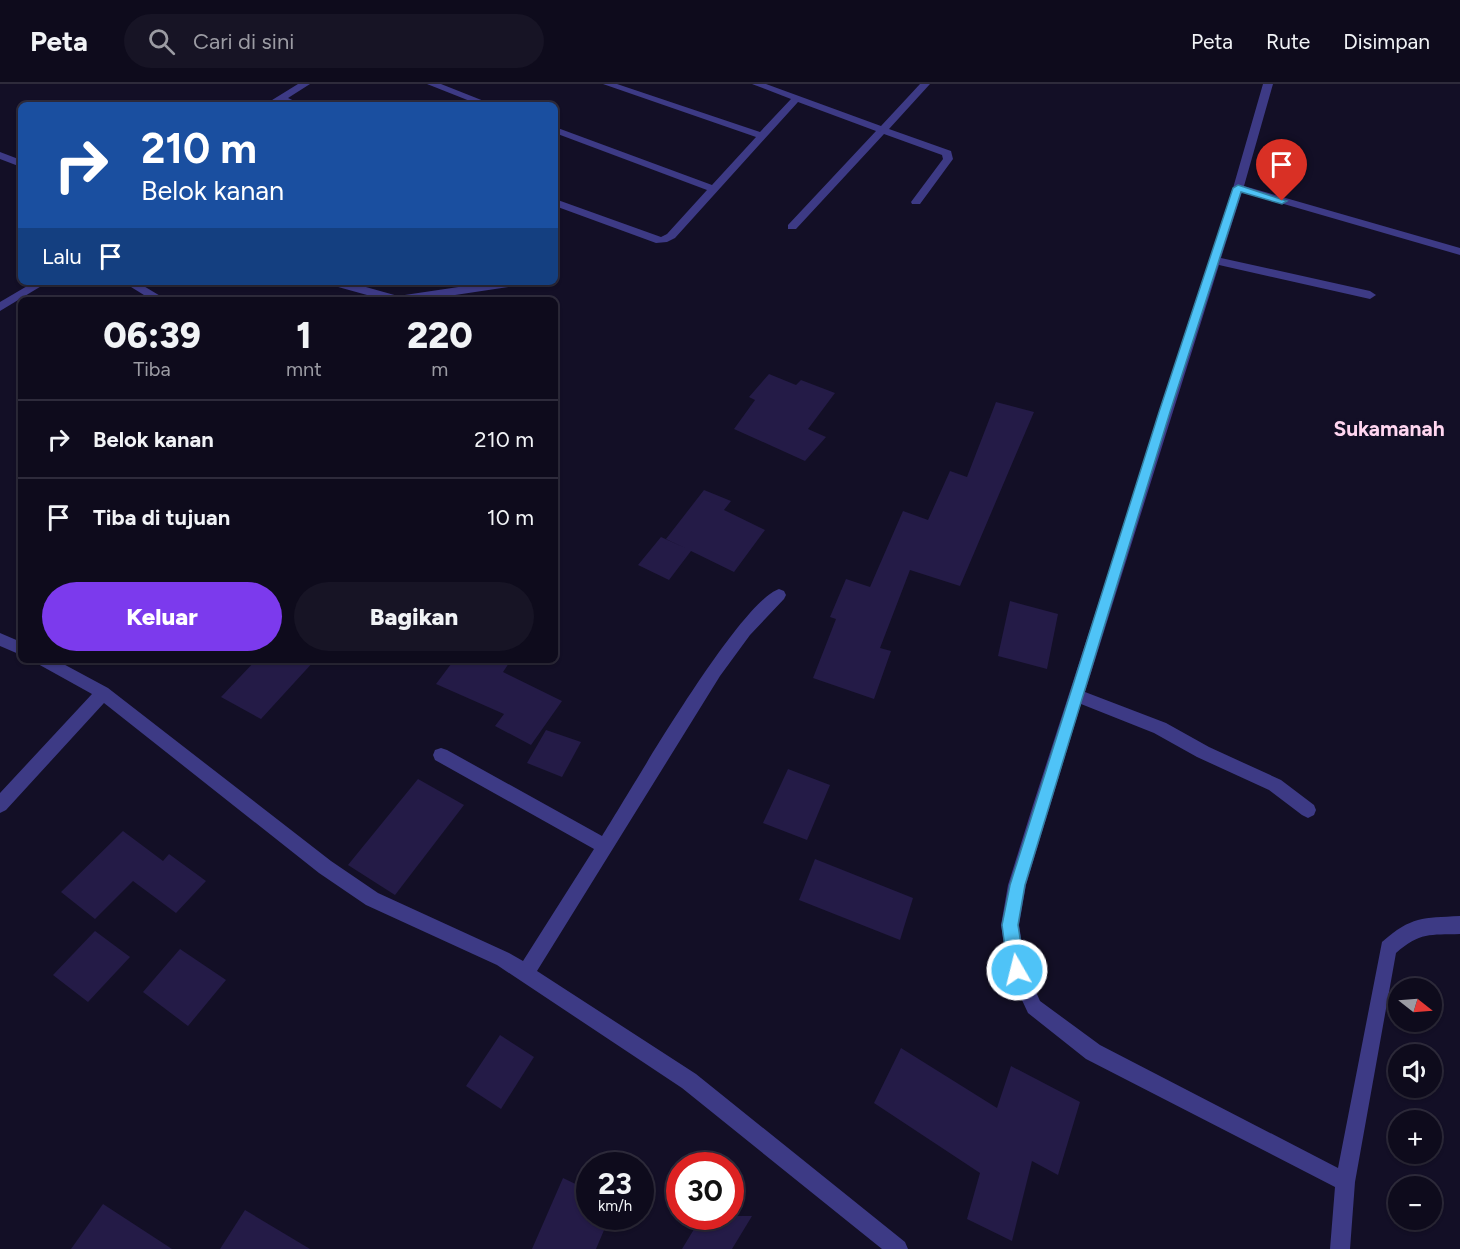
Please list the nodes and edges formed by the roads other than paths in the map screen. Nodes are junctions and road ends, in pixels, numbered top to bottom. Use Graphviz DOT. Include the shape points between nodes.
graph roads {
  1 [pos="305,84"];
  2 [pos="432,84"];
  3 [pos="608,84"];
  4 [pos="757,84"];
  5 [pos="925,84"];
  6 [pos="1268,84"];
  7 [pos="797,98"];
  8 [pos="280,99"];
  9 [pos="274,102"];
  10 [pos="288,102"];
  11 [pos="481,102"];
  12 [pos="883,129"];
  13 [pos="558,131"];
  14 [pos="762,136"];
  15 [pos="0,154"];
  16 [pos="18,163"];
  17 [pos="1238,188"];
  18 [pos="714,189"];
  19 [pos="916,202"];
  20 [pos="558,203"];
  21 [pos="792,227"];
  22 [pos="1460,252"];
  23 [pos="1214,260"];
  24 [pos="37,285"];
  25 [pos="134,285"];
  26 [pos="346,285"];
  27 [pos="496,285"];
  28 [pos="147,292"];
  29 [pos="1370,295"];
  30 [pos="140,297"];
  31 [pos="155,297"];
  32 [pos="388,297"];
  33 [pos="418,297"];
  34 [pos="0,307"];
  35 [pos="779,595"];
  36 [pos="0,639"];
  37 [pos="18,648"];
  38 [pos="48,663"];
  39 [pos="103,693"];
  40 [pos="1076,695"];
  41 [pos="441,755"];
  42 [pos="0,805"];
  43 [pos="1308,810"];
  44 [pos="606,847"];
  45 [pos="1460,925"];
  46 [pos="525,974"];
  47 [pos="1345,1182"];
  48 [pos="898,1249"];
  49 [pos="1340,1249"];
  1 -- 8 [label="street"];
  2 -- 11 [label="street"];
  3 -- 14 [label="street"];
  4 -- 7 [label="street"];
  5 -- 12 [label="street"];
  6 -- 17 [label="street"];
  7 -- 12 [label="street"];
  7 -- 14 [label="street"];
  8 -- 9 [label="street"];
  8 -- 10 [label="street"];
  12 -- 19 [label="street" via="943,150 949,156"];
  12 -- 21 [label="street"];
  13 -- 18 [label="street"];
  14 -- 18 [label="street"];
  15 -- 16 [label="street"];
  17 -- 22 [label="street"];
  17 -- 23 [label="street"];
  18 -- 20 [label="street" via="663,240"];
  23 -- 29 [label="street"];
  23 -- 40 [label="street"];
  24 -- 34 [label="street"];
  25 -- 28 [label="street"];
  26 -- 32 [label="street"];
  27 -- 33 [label="street"];
  28 -- 30 [label="street"];
  28 -- 31 [label="street"];
  35 -- 44 [label="street" via="728,653"];
  36 -- 37 [label="street"];
  38 -- 39 [label="street"];
  39 -- 42 [label="street"];
  39 -- 46 [label="street" via="325,867 372,899 503,959"];
  40 -- 43 [label="street" via="1160,728 1275,785"];
  40 -- 47 [label="street" via="1017,885 1010,925 1017,970 1034,1007 1093,1052"];
  41 -- 44 [label="street"];
  44 -- 46 [label="street"];
  45 -- 47 [label="street" via="1407,932 1388,948"];
  46 -- 48 [label="street" via="689,1081"];
  47 -- 49 [label="street"];
}
